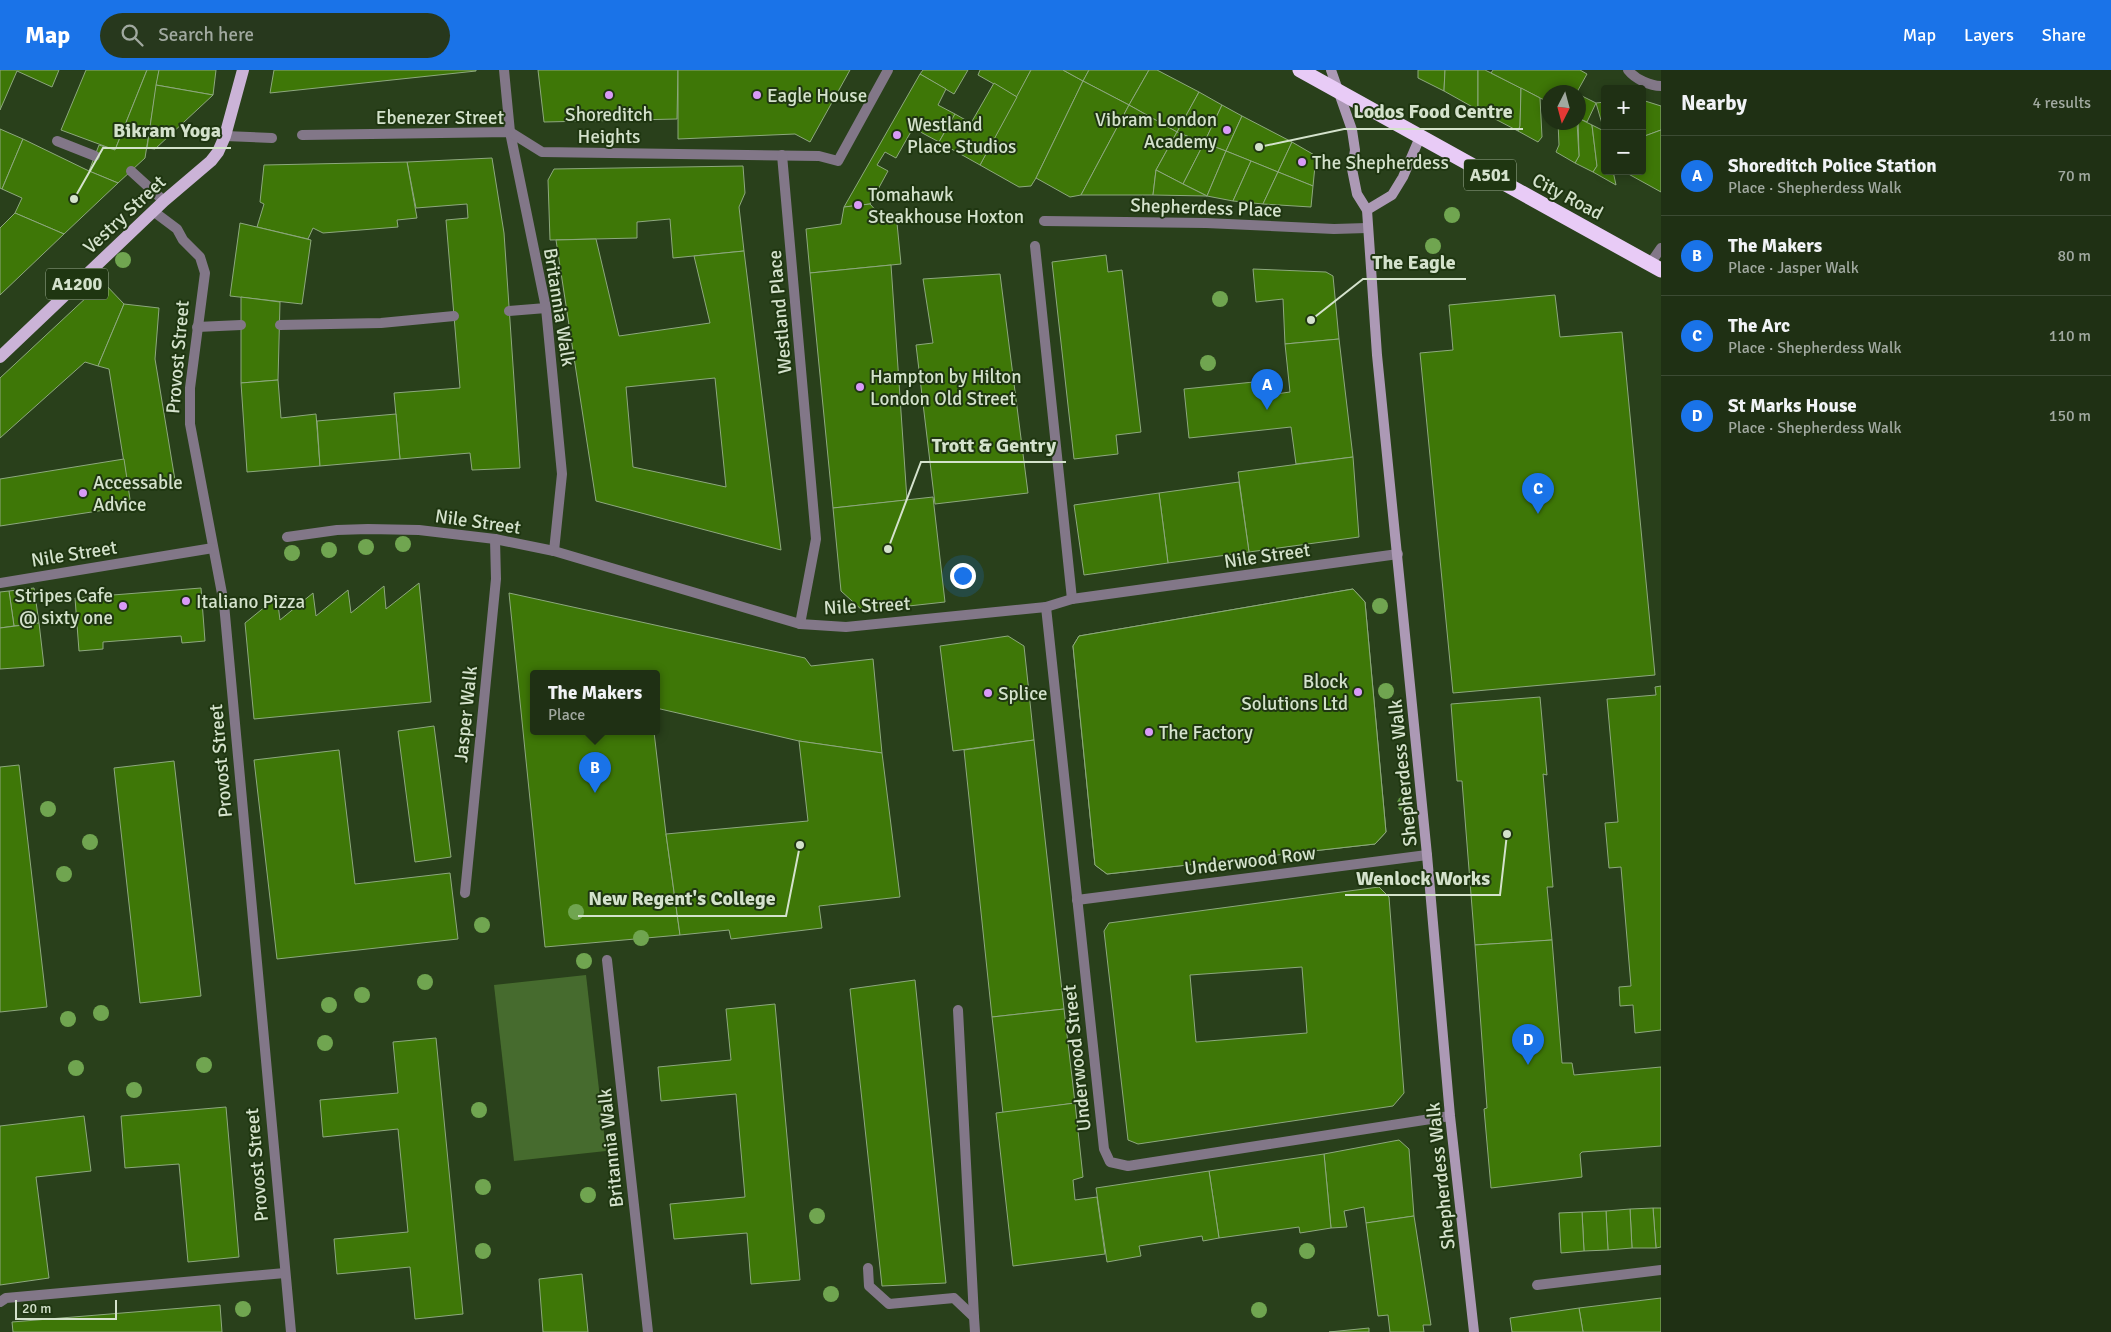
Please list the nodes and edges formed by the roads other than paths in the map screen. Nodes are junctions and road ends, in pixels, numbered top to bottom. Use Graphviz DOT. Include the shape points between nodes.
graph roads {
  1 [pos="243,70"];
  2 [pos="504,70"];
  3 [pos="888,70"];
  4 [pos="1300,70"];
  5 [pos="1331,70"];
  6 [pos="1628,70"];
  7 [pos="1661,86"];
  8 [pos="1340,94"];
  9 [pos="510,132"];
  10 [pos="302,135"];
  11 [pos="225,136"];
  12 [pos="1420,137"];
  13 [pos="272,138"];
  14 [pos="57,141"];
  15 [pos="782,155"];
  16 [pos="95,156"];
  17 [pos="131,171"];
  18 [pos="164,201"];
  19 [pos="1367,210"];
  20 [pos="153,211"];
  21 [pos="1044,221"];
  22 [pos="1367,228"];
  23 [pos="1034,246"];
  24 [pos="1661,248"];
  25 [pos="1656,267"];
  26 [pos="546,308"];
  27 [pos="509,311"];
  28 [pos="454,316"];
  29 [pos="280,324"];
  30 [pos="241,325"];
  31 [pos="197,327"];
  32 [pos="0,357"];
  33 [pos="287,537"];
  34 [pos="495,539"];
  35 [pos="213,548"];
  36 [pos="554,551"];
  37 [pos="1398,554"];
  38 [pos="0,583"];
  39 [pos="1072,599"];
  40 [pos="1046,607"];
  41 [pos="800,624"];
  42 [pos="1427,855"];
  43 [pos="465,893"];
  44 [pos="1077,900"];
  45 [pos="607,960"];
  46 [pos="958,1010"];
  47 [pos="1450,1116"];
  48 [pos="868,1268"];
  49 [pos="1661,1270"];
  50 [pos="285,1273"];
  51 [pos="1537,1285"];
  52 [pos="0,1302"];
  53 [pos="974,1317"];
  54 [pos="291,1332"];
  55 [pos="648,1332"];
  56 [pos="975,1332"];
  57 [pos="1474,1332"];
  1 -- 11 [label="main road, A1200"];
  2 -- 9 [label="street, Britannia Walk"];
  3 -- 15 [label="street" via="838,161 819,156"];
  4 -- 8 [label="highway, City Road / A501"];
  5 -- 8 [label="main road, Shepherdess Walk"];
  6 -- 7 [label="street" via="1633,76"];
  8 -- 12 [label="highway, City Road / A501"];
  8 -- 19 [label="main road, Shepherdess Walk" via="1352,130 1355,150 1352,169 1357,194"];
  9 -- 10 [label="street, Ebenezer Street"];
  9 -- 15 [label="street, Ebenezer Street" via="542,152"];
  9 -- 26 [label="street, Britannia Walk"];
  11 -- 13 [label="street"];
  11 -- 18 [label="main road, Vestry Street / A1200" via="211,161"];
  12 -- 19 [label="main road" via="1392,195"];
  12 -- 25 [label="highway, City Road / A501"];
  14 -- 16 [label="street"];
  15 -- 41 [label="street, Westland Place" via="816,539"];
  17 -- 18 [label="street"];
  18 -- 20 [label="main road, Vestry Street / A1200"];
  19 -- 22 [label="main road, Shepherdess Walk"];
  20 -- 31 [label="street, Provost Street" via="177,229 200,257 205,273"];
  20 -- 32 [label="main road, Vestry Street / A1200"];
  21 -- 22 [label="street, Shepherdess Place" via="1206,223 1334,230"];
  22 -- 37 [label="main road, Shepherdess Walk" via="1376,355"];
  23 -- 39 [label="street"];
  24 -- 25 [label="street"];
  26 -- 27 [label="street"];
  26 -- 36 [label="street, Britannia Walk" via="562,474"];
  28 -- 29 [label="street" via="381,322"];
  30 -- 31 [label="street"];
  31 -- 35 [label="street, Provost Street" via="190,388 190,424"];
  33 -- 34 [label="street, Nile Street" via="337,530 419,530"];
  34 -- 36 [label="street, Nile Street"];
  34 -- 43 [label="street, Jasper Walk" via="496,579"];
  35 -- 38 [label="street, Nile Street"];
  35 -- 50 [label="street, Provost Street" via="224,604"];
  36 -- 41 [label="street, Nile Street"];
  37 -- 39 [label="street, Nile Street"];
  37 -- 42 [label="main road, Shepherdess Walk"];
  39 -- 40 [label="street, Nile Street"];
  40 -- 41 [label="street, Nile Street" via="846,627"];
  40 -- 44 [label="street, Underwood Street"];
  42 -- 44 [label="street, Underwood Row"];
  42 -- 47 [label="main road, Shepherdess Walk"];
  44 -- 47 [label="street, Underwood Street" via="1104,1149 1110,1162 1128,1166"];
  45 -- 55 [label="street, Britannia Walk"];
  46 -- 53 [label="street"];
  47 -- 57 [label="main road, Shepherdess Walk"];
  48 -- 53 [label="street" via="868,1286 888,1304 954,1298"];
  49 -- 51 [label="street"];
  50 -- 52 [label="street" via="6,1298"];
  50 -- 54 [label="street, Provost Street"];
  53 -- 56 [label="street"];
}
